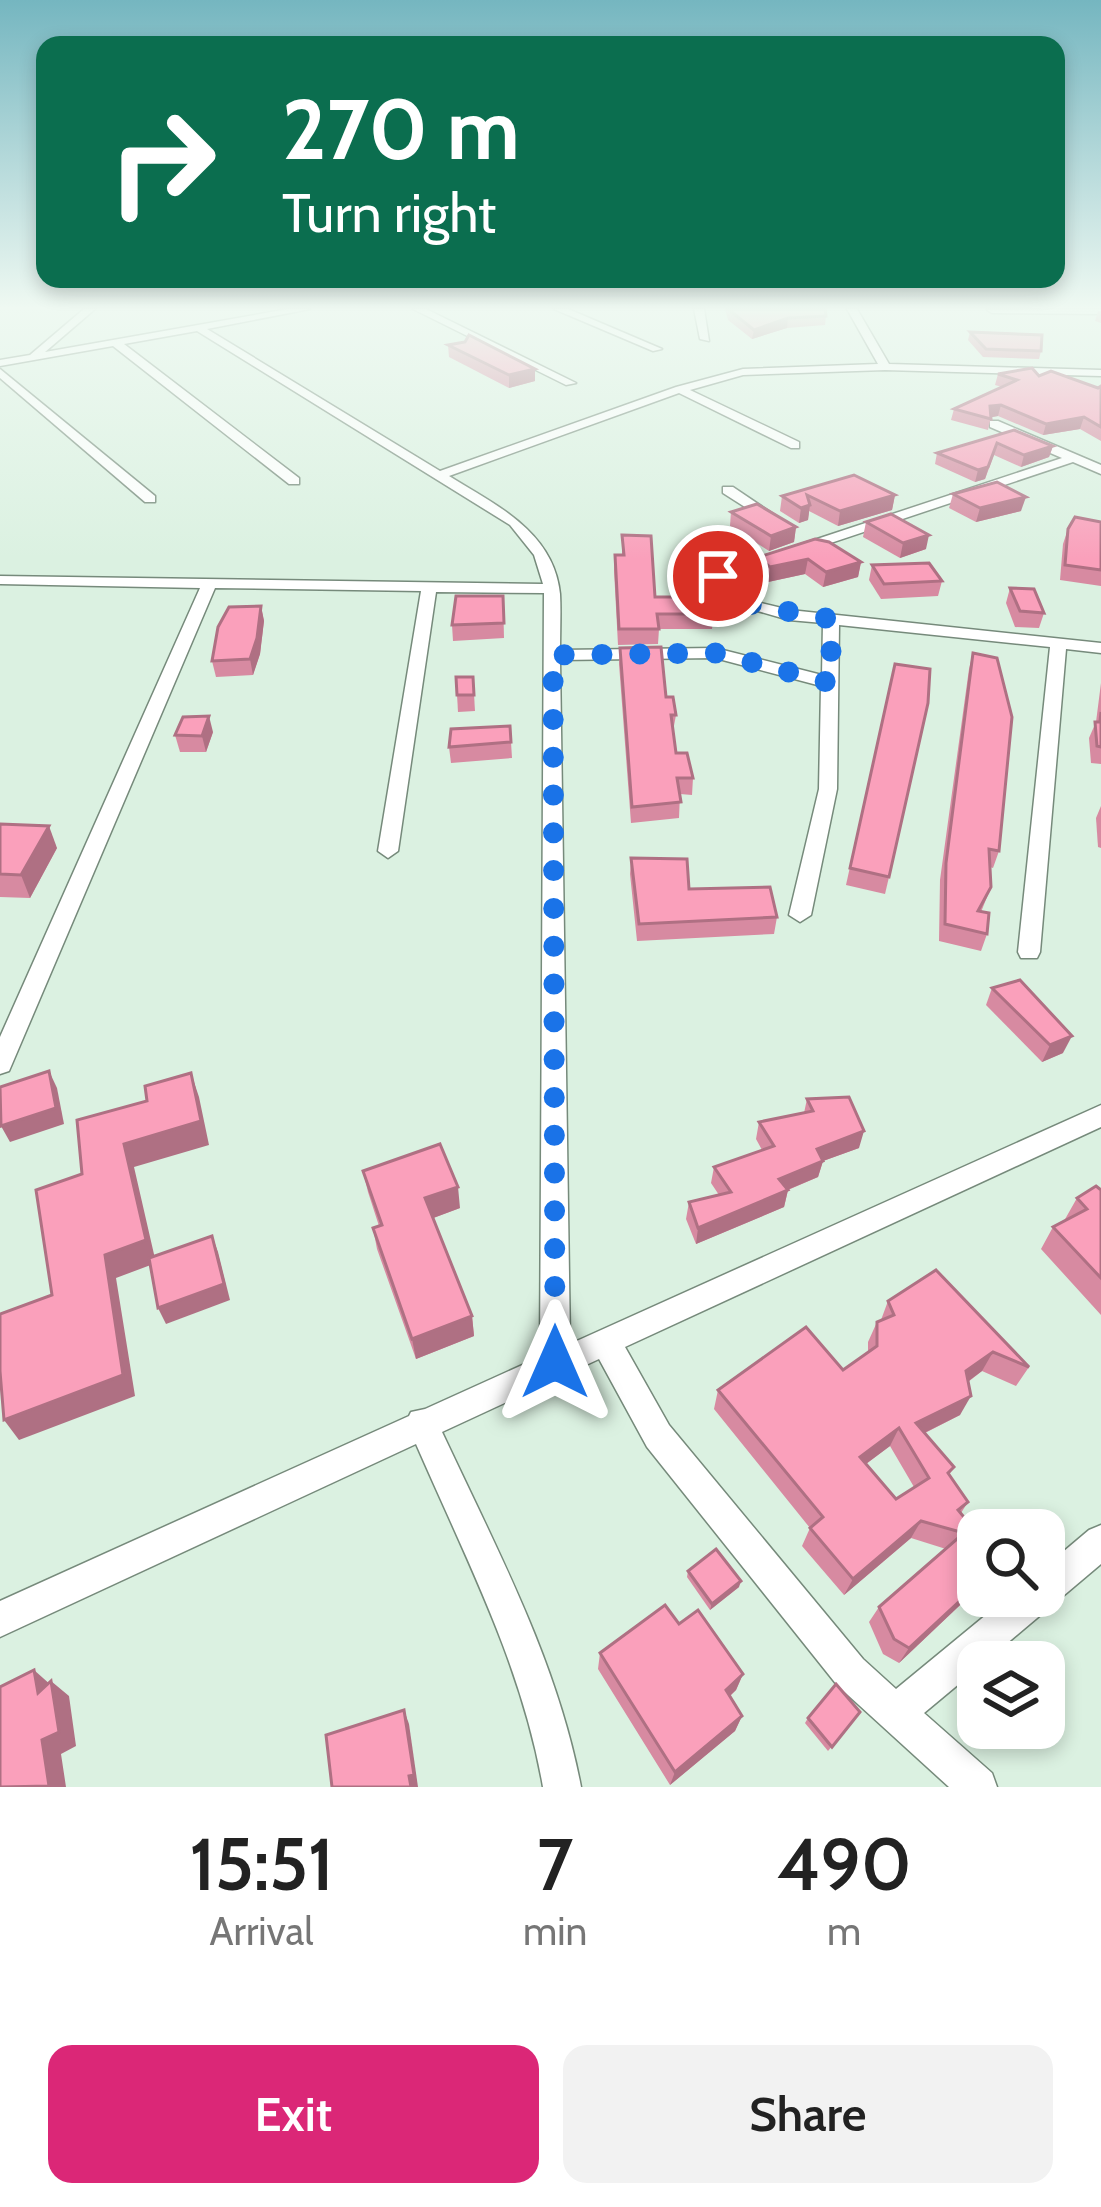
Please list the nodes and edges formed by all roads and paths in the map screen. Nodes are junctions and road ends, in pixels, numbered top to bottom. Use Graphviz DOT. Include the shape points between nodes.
graph roads {
  1 [pos="28,392"];
  2 [pos="179,392"];
  3 [pos="306,392"];
  4 [pos="671,392"];
  5 [pos="687,392"];
  6 [pos="994,424"];
  7 [pos="795,445"];
  8 [pos="1071,459"];
  9 [pos="1101,470"];
  10 [pos="441,475"];
  11 [pos="294,482"];
  12 [pos="728,490"];
  13 [pos="150,499"];
  14 [pos="812,542"];
  15 [pos="0,580"];
  16 [pos="209,584"];
  17 [pos="429,587"];
  18 [pos="552,590"];
  19 [pos="831,619"];
  20 [pos="1059,641"];
  21 [pos="1101,648"];
  22 [pos="553,655"];
  23 [pos="831,683"];
  24 [pos="388,851"];
  25 [pos="800,915"];
  26 [pos="1029,952"];
  27 [pos="0,1064"];
  28 [pos="1101,1115"];
  29 [pos="606,1342"];
  30 [pos="555,1362"];
  31 [pos="422,1423"];
  32 [pos="1101,1542"];
  33 [pos="1065,1572"];
  34 [pos="1011,1617"];
  35 [pos="0,1619"];
  36 [pos="896,1713"];
  37 [pos="562,1787"];
  38 [pos="978,1787"];
  1 -- 13 [label="street"];
  2 -- 11 [label="street"];
  3 -- 10 [label="street"];
  4 -- 10 [label="street"];
  5 -- 7 [label="street"];
  6 -- 8 [label="street"];
  8 -- 9 [label="street"];
  8 -- 14 [label="street"];
  10 -- 18 [label="street" via="515,522 541,554"];
  12 -- 14 [label="street"];
  14 -- 19 [label="street" via="718,576 752,605"];
  15 -- 16 [label="street"];
  16 -- 17 [label="street"];
  16 -- 27 [label="street"];
  17 -- 18 [label="street"];
  17 -- 24 [label="street"];
  18 -- 22 [label="street"];
  19 -- 20 [label="street"];
  19 -- 23 [label="street"];
  20 -- 21 [label="street"];
  20 -- 26 [label="street"];
  22 -- 23 [label="street" via="716,653"];
  22 -- 30 [label="street"];
  23 -- 25 [label="street" via="828,789"];
  28 -- 29 [label="street"];
  29 -- 30 [label="street"];
  29 -- 36 [label="street" via="658,1436 850,1672"];
  30 -- 31 [label="street"];
  31 -- 35 [label="street"];
  31 -- 37 [label="street" via="528,1667"];
  32 -- 33 [label="street"];
  34 -- 36 [label="street"];
  36 -- 38 [label="street"];
}
